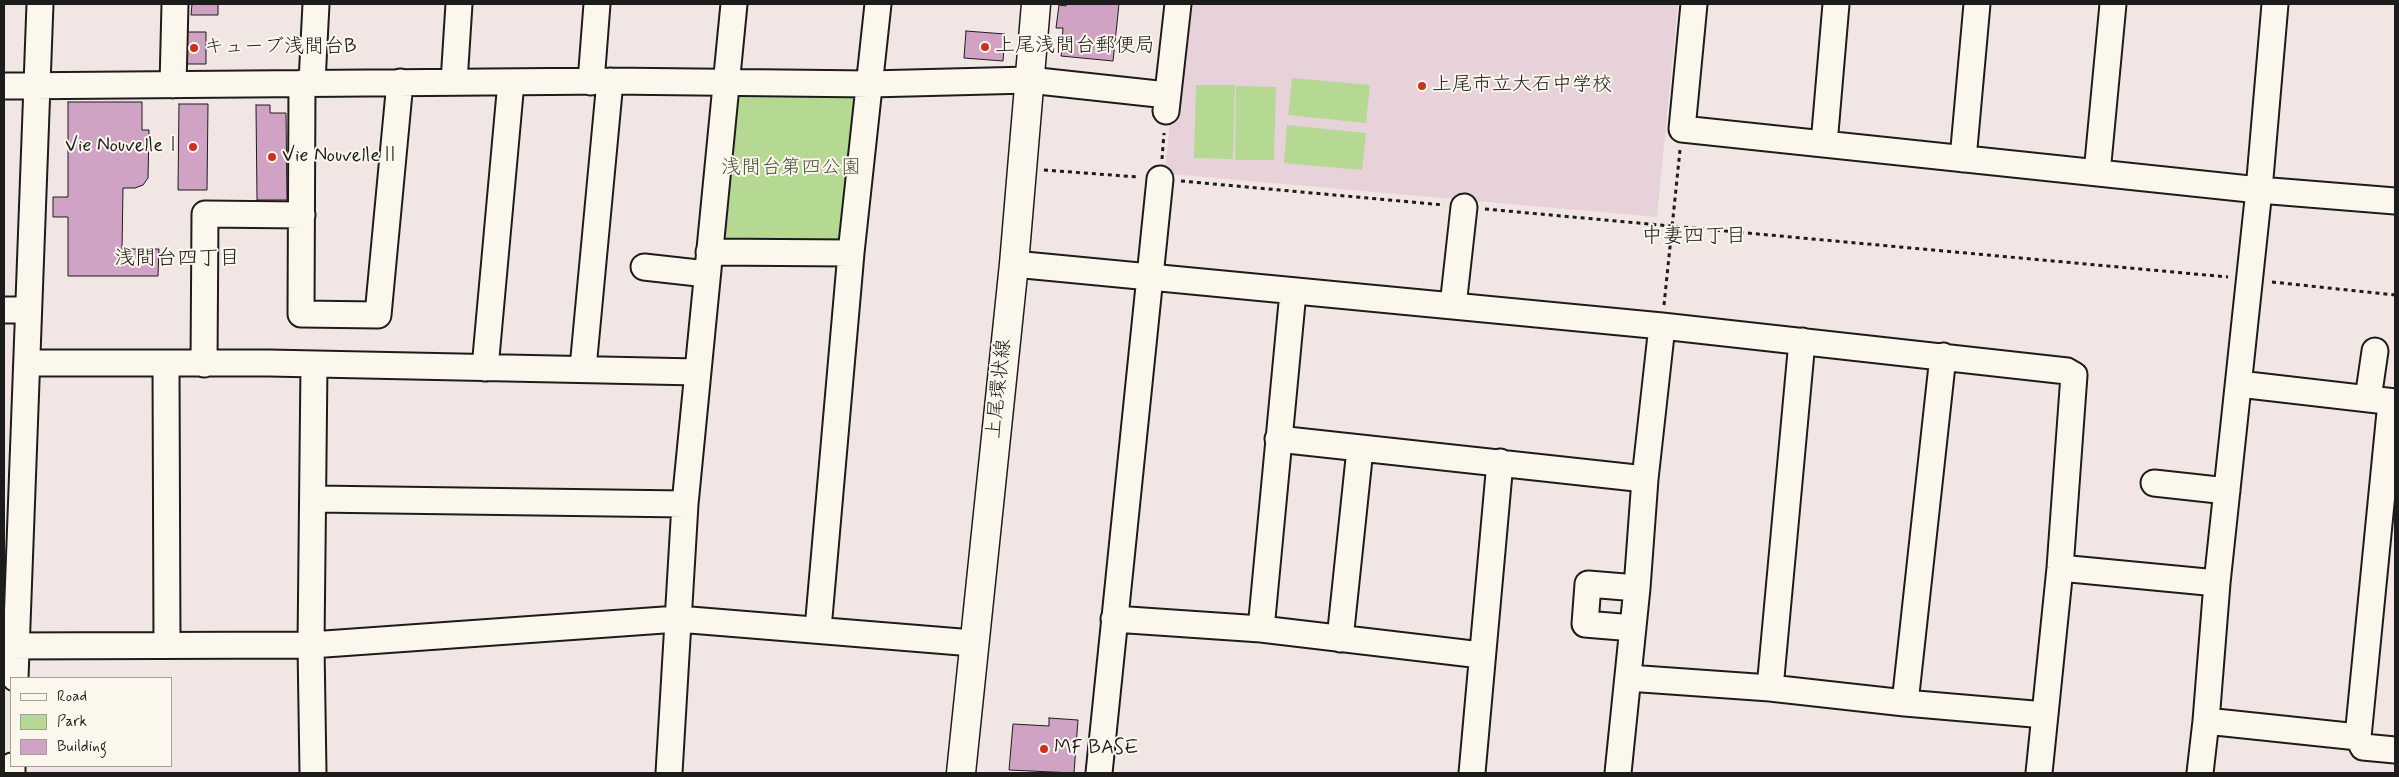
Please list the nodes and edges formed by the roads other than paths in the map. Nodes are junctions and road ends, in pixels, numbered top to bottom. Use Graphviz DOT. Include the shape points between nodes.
graph roads {
  1 [pos="40,4"];
  2 [pos="175,4"];
  3 [pos="316,4"];
  4 [pos="460,4"];
  5 [pos="597,4"];
  6 [pos="734,4"];
  7 [pos="878,4"];
  8 [pos="1036,4"];
  9 [pos="1178,4"];
  10 [pos="1694,4"];
  11 [pos="1836,4"];
  12 [pos="1977,4"];
  13 [pos="2113,4"];
  14 [pos="2275,4"];
  15 [pos="1029,80"];
  16 [pos="600,81"];
  17 [pos="307,82"];
  18 [pos="400,82"];
  19 [pos="454,82"];
  20 [pos="511,82"];
  21 [pos="726,83"];
  22 [pos="173,84"];
  23 [pos="870,84"];
  24 [pos="4,86"];
  25 [pos="37,87"];
  26 [pos="1824,144"];
  27 [pos="1963,159"];
  28 [pos="2097,173"];
  29 [pos="1160,179"];
  30 [pos="2259,190"];
  31 [pos="2395,201"];
  32 [pos="1464,207"];
  33 [pos="302,215"];
  34 [pos="850,253"];
  35 [pos="708,263"];
  36 [pos="1014,264"];
  37 [pos="644,267"];
  38 [pos="1150,277"];
  39 [pos="1293,292"];
  40 [pos="1453,306"];
  41 [pos="15,310"];
  42 [pos="1662,326"];
  43 [pos="1802,341"];
  44 [pos="2375,351"];
  45 [pos="1943,356"];
  46 [pos="28,363"];
  47 [pos="166,364"];
  48 [pos="204,364"];
  49 [pos="314,364"];
  50 [pos="485,368"];
  51 [pos="583,368"];
  52 [pos="698,372"];
  53 [pos="2239,384"];
  54 [pos="2385,401"];
  55 [pos="1278,439"];
  56 [pos="1360,449"];
  57 [pos="1500,462"];
  58 [pos="1645,479"];
  59 [pos="2154,483"];
  60 [pos="2227,490"];
  61 [pos="12,493"];
  62 [pos="314,499"];
  63 [pos="685,504"];
  64 [pos="2060,568"];
  65 [pos="2217,582"];
  66 [pos="1637,588"];
  67 [pos="678,619"];
  68 [pos="1114,619"];
  69 [pos="1633,628"];
  70 [pos="818,629"];
  71 [pos="1260,629"];
  72 [pos="1340,639"];
  73 [pos="973,644"];
  74 [pos="167,645"];
  75 [pos="311,645"];
  76 [pos="10,646"];
  77 [pos="1481,655"];
  78 [pos="15,677"];
  79 [pos="1628,678"];
  80 [pos="1770,688"];
  81 [pos="1905,703"];
  82 [pos="2045,715"];
  83 [pos="2206,722"];
  84 [pos="2358,736"];
  85 [pos="2395,750"];
  86 [pos="313,773"];
  87 [pos="670,773"];
  88 [pos="962,773"];
  89 [pos="1099,773"];
  90 [pos="1472,773"];
  91 [pos="1618,773"];
  92 [pos="2039,773"];
  93 [pos="2200,773"];
  1 -- 25 [label="street"];
  2 -- 22 [label="street"];
  3 -- 17 [label="street"];
  4 -- 19 [label="street"];
  5 -- 16 [label="street"];
  6 -- 21 [label="street"];
  7 -- 23 [label="street"];
  8 -- 15 [label="main road, 上尾環状線"];
  9 -- 15 [label="street" via="1166,103"];
  10 -- 26 [label="street" via="1682,129"];
  11 -- 26 [label="street"];
  12 -- 27 [label="street"];
  13 -- 28 [label="street"];
  14 -- 30 [label="street"];
  15 -- 23 [label="street"];
  15 -- 36 [label="main road, 上尾環状線"];
  16 -- 20 [label="street"];
  16 -- 21 [label="street"];
  16 -- 51 [label="street"];
  17 -- 18 [label="street"];
  17 -- 22 [label="street"];
  17 -- 33 [label="street"];
  18 -- 19 [label="street"];
  18 -- 33 [label="street" via="378,314 302,314"];
  19 -- 20 [label="street"];
  20 -- 50 [label="street"];
  21 -- 23 [label="street"];
  21 -- 35 [label="street"];
  22 -- 25 [label="street"];
  23 -- 34 [label="street"];
  24 -- 25 [label="street"];
  25 -- 41 [label="street"];
  26 -- 27 [label="street"];
  27 -- 28 [label="street"];
  28 -- 30 [label="street"];
  29 -- 38 [label="street"];
  30 -- 31 [label="street"];
  30 -- 53 [label="street"];
  32 -- 40 [label="street"];
  33 -- 48 [label="street" via="205,214"];
  34 -- 35 [label="street"];
  34 -- 70 [label="street"];
  35 -- 37 [label="street"];
  35 -- 52 [label="street"];
  36 -- 38 [label="street"];
  36 -- 73 [label="main road, 上尾環状線"];
  38 -- 39 [label="street"];
  38 -- 68 [label="street"];
  39 -- 40 [label="street"];
  39 -- 55 [label="street"];
  40 -- 42 [label="street"];
  41 -- 46 [label="street"];
  42 -- 43 [label="street"];
  42 -- 58 [label="street"];
  43 -- 45 [label="street"];
  43 -- 80 [label="street"];
  44 -- 54 [label="street"];
  45 -- 64 [label="street" via="2066,371 2074,376"];
  45 -- 81 [label="street"];
  46 -- 47 [label="street"];
  46 -- 61 [label="street"];
  47 -- 48 [label="street"];
  47 -- 74 [label="street"];
  48 -- 49 [label="street"];
  49 -- 50 [label="street"];
  49 -- 62 [label="street"];
  50 -- 51 [label="street"];
  51 -- 52 [label="street"];
  52 -- 63 [label="street"];
  53 -- 54 [label="street"];
  53 -- 60 [label="street"];
  54 -- 84 [label="street"];
  55 -- 56 [label="street"];
  55 -- 71 [label="street"];
  56 -- 57 [label="street"];
  56 -- 72 [label="street"];
  57 -- 58 [label="street"];
  57 -- 77 [label="street"];
  58 -- 66 [label="street"];
  59 -- 60 [label="street"];
  60 -- 65 [label="street"];
  61 -- 76 [label="street"];
  62 -- 63 [label="street"];
  62 -- 75 [label="street"];
  63 -- 67 [label="street"];
  64 -- 65 [label="street"];
  64 -- 82 [label="street"];
  65 -- 83 [label="street"];
  66 -- 69 [label="street"];
  66 -- 69 [label="street" via="1588,584 1585,624"];
  67 -- 70 [label="street"];
  67 -- 75 [label="street"];
  67 -- 87 [label="street"];
  68 -- 71 [label="street"];
  68 -- 89 [label="street"];
  69 -- 79 [label="street"];
  70 -- 73 [label="street"];
  71 -- 72 [label="street"];
  72 -- 77 [label="street"];
  73 -- 88 [label="main road, 上尾環状線"];
  74 -- 75 [label="street"];
  74 -- 76 [label="street"];
  75 -- 86 [label="street"];
  76 -- 78 [label="street"];
  77 -- 90 [label="street"];
  79 -- 80 [label="street"];
  79 -- 91 [label="street"];
  80 -- 81 [label="street"];
  81 -- 82 [label="street"];
  82 -- 92 [label="street"];
  83 -- 84 [label="street"];
  83 -- 93 [label="street"];
  84 -- 85 [label="street" via="2363,746"];
}
